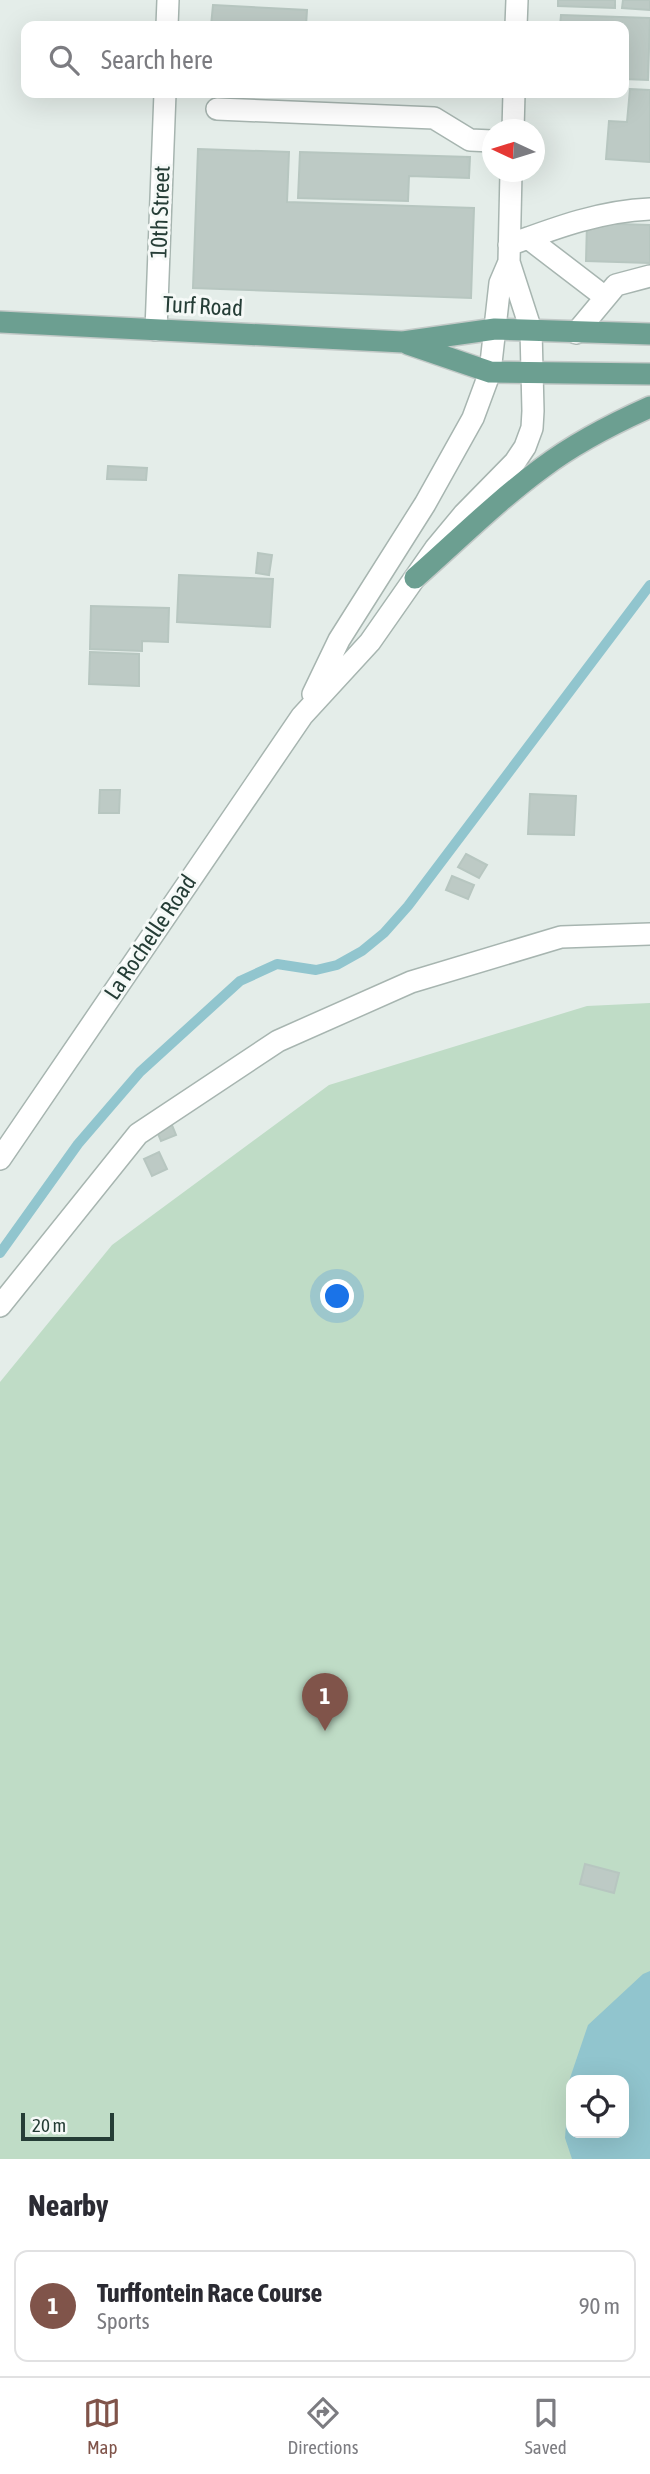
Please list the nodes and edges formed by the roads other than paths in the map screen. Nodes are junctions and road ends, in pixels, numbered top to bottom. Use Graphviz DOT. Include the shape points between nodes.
graph roads {
  1 [pos="168,0"];
  2 [pos="517,0"];
  3 [pos="167,21"];
  4 [pos="516,21"];
  5 [pos="164,98"];
  6 [pos="514,98"];
  7 [pos="217,108"];
  8 [pos="513,119"];
  9 [pos="482,141"];
  10 [pos="512,182"];
  11 [pos="650,209"];
  12 [pos="515,249"];
  13 [pos="650,276"];
  14 [pos="606,297"];
  15 [pos="0,322"];
  16 [pos="495,329"];
  17 [pos="156,330"];
  18 [pos="531,330"];
  19 [pos="576,333"];
  20 [pos="650,334"];
  21 [pos="403,342"];
  22 [pos="490,372"];
  23 [pos="532,372"];
  24 [pos="650,374"];
  25 [pos="650,407"];
  26 [pos="415,578"];
  27 [pos="302,716"];
  28 [pos="650,934"];
  29 [pos="0,1159"];
  30 [pos="0,1306"];
  1 -- 3 [label="street"];
  2 -- 4 [label="street"];
  5 -- 17 [label="street, 10th Street"];
  6 -- 8 [label="street"];
  7 -- 9 [label="street" via="434,118 470,140"];
  10 -- 12 [label="street"];
  11 -- 12 [label="street" via="620,210 562,225"];
  12 -- 14 [label="street"];
  12 -- 16 [label="street, La Rochelle Road" via="500,283"];
  12 -- 18 [label="street, La Rochelle Road"];
  13 -- 14 [label="street" via="615,285"];
  14 -- 19 [label="street"];
  15 -- 17 [label="main road, Turf Road"];
  16 -- 18 [label="main road, Turf Road"];
  16 -- 21 [label="main road, Turf Road"];
  16 -- 22 [label="street, La Rochelle Road"];
  17 -- 21 [label="main road, Turf Road"];
  18 -- 19 [label="main road, Turf Road"];
  18 -- 23 [label="street, La Rochelle Road"];
  19 -- 20 [label="main road, Turf Road"];
  21 -- 22 [label="main road, Turf Road"];
  22 -- 23 [label="main road, Turf Road"];
  22 -- 27 [label="street, La Rochelle Road" via="474,418 339,640"];
  23 -- 24 [label="main road, Turf Road"];
  23 -- 26 [label="street, La Rochelle Road" via="532,428 525,447 464,514"];
  25 -- 26 [label="main road" via="541,468"];
  26 -- 27 [label="street, La Rochelle Road" via="370,642"];
  27 -- 29 [label="street, La Rochelle Road"];
  28 -- 30 [label="street" via="561,937 411,982 278,1041 138,1134"];
}
